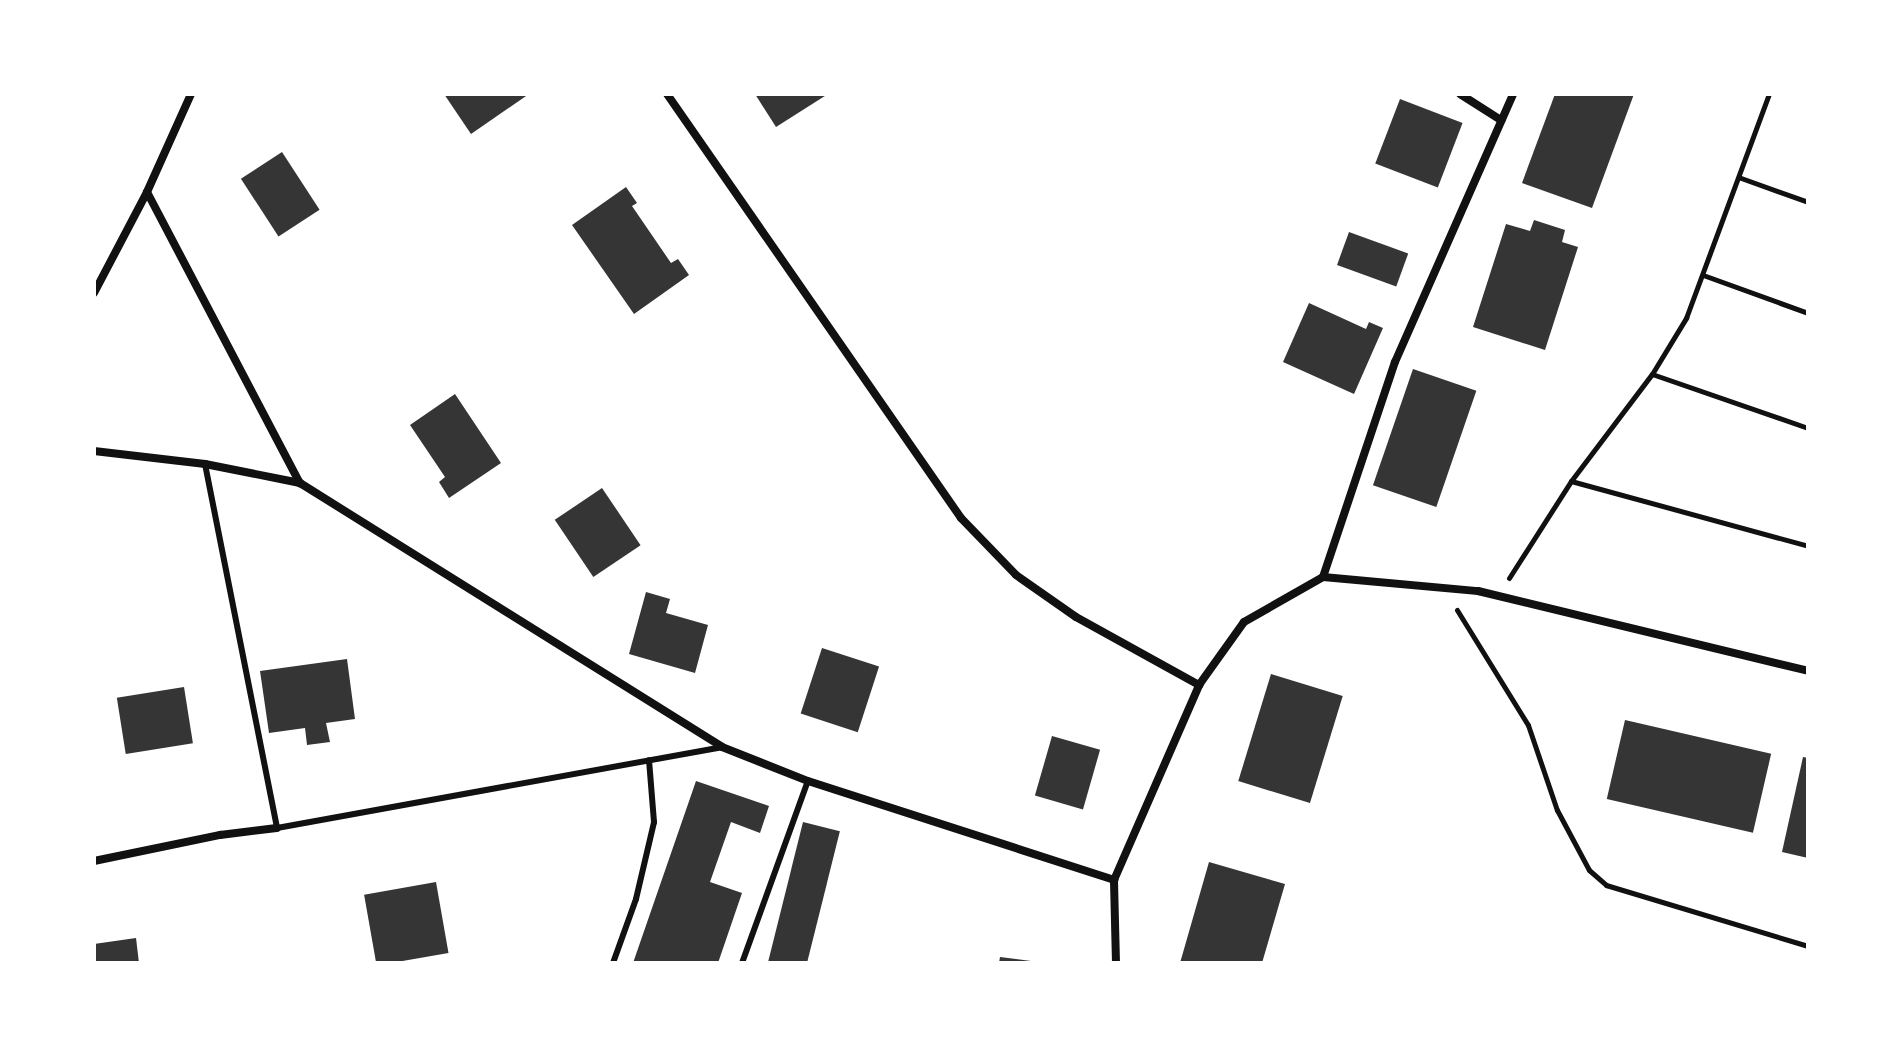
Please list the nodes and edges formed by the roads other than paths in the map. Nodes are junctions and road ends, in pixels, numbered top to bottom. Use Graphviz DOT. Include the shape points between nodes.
graph roads {
  1 [pos="191,94"];
  2 [pos="667,94"];
  3 [pos="1460,94"];
  4 [pos="1513,94"];
  5 [pos="1501,120"];
  6 [pos="147,192"];
  7 [pos="94,293"];
  8 [pos="94,451"];
  9 [pos="205,464"];
  10 [pos="300,483"];
  11 [pos="1323,577"];
  12 [pos="1808,671"];
  13 [pos="1199,685"];
  14 [pos="722,747"];
  15 [pos="649,760"];
  16 [pos="808,781"];
  17 [pos="277,828"];
  18 [pos="94,861"];
  19 [pos="1114,880"];
  20 [pos="613,963"];
  21 [pos="742,963"];
  22 [pos="1116,963"];
  1 -- 6 [label="street"];
  2 -- 13 [label="street" via="961,518 1016,575 1064,609"];
  3 -- 5 [label="street"];
  4 -- 5 [label="street"];
  5 -- 11 [label="street" via="1395,362"];
  6 -- 7 [label="street"];
  6 -- 10 [label="street"];
  8 -- 9 [label="street"];
  9 -- 10 [label="street"];
  9 -- 17 [label="lane"];
  10 -- 14 [label="street"];
  11 -- 12 [label="street" via="1498,596"];
  11 -- 13 [label="street" via="1244,622"];
  13 -- 19 [label="street"];
  14 -- 15 [label="lane"];
  14 -- 16 [label="street"];
  15 -- 17 [label="lane"];
  15 -- 20 [label="lane" via="654,822 636,899"];
  16 -- 19 [label="street"];
  16 -- 21 [label="lane"];
  17 -- 18 [label="street"];
  19 -- 22 [label="street"];
}
